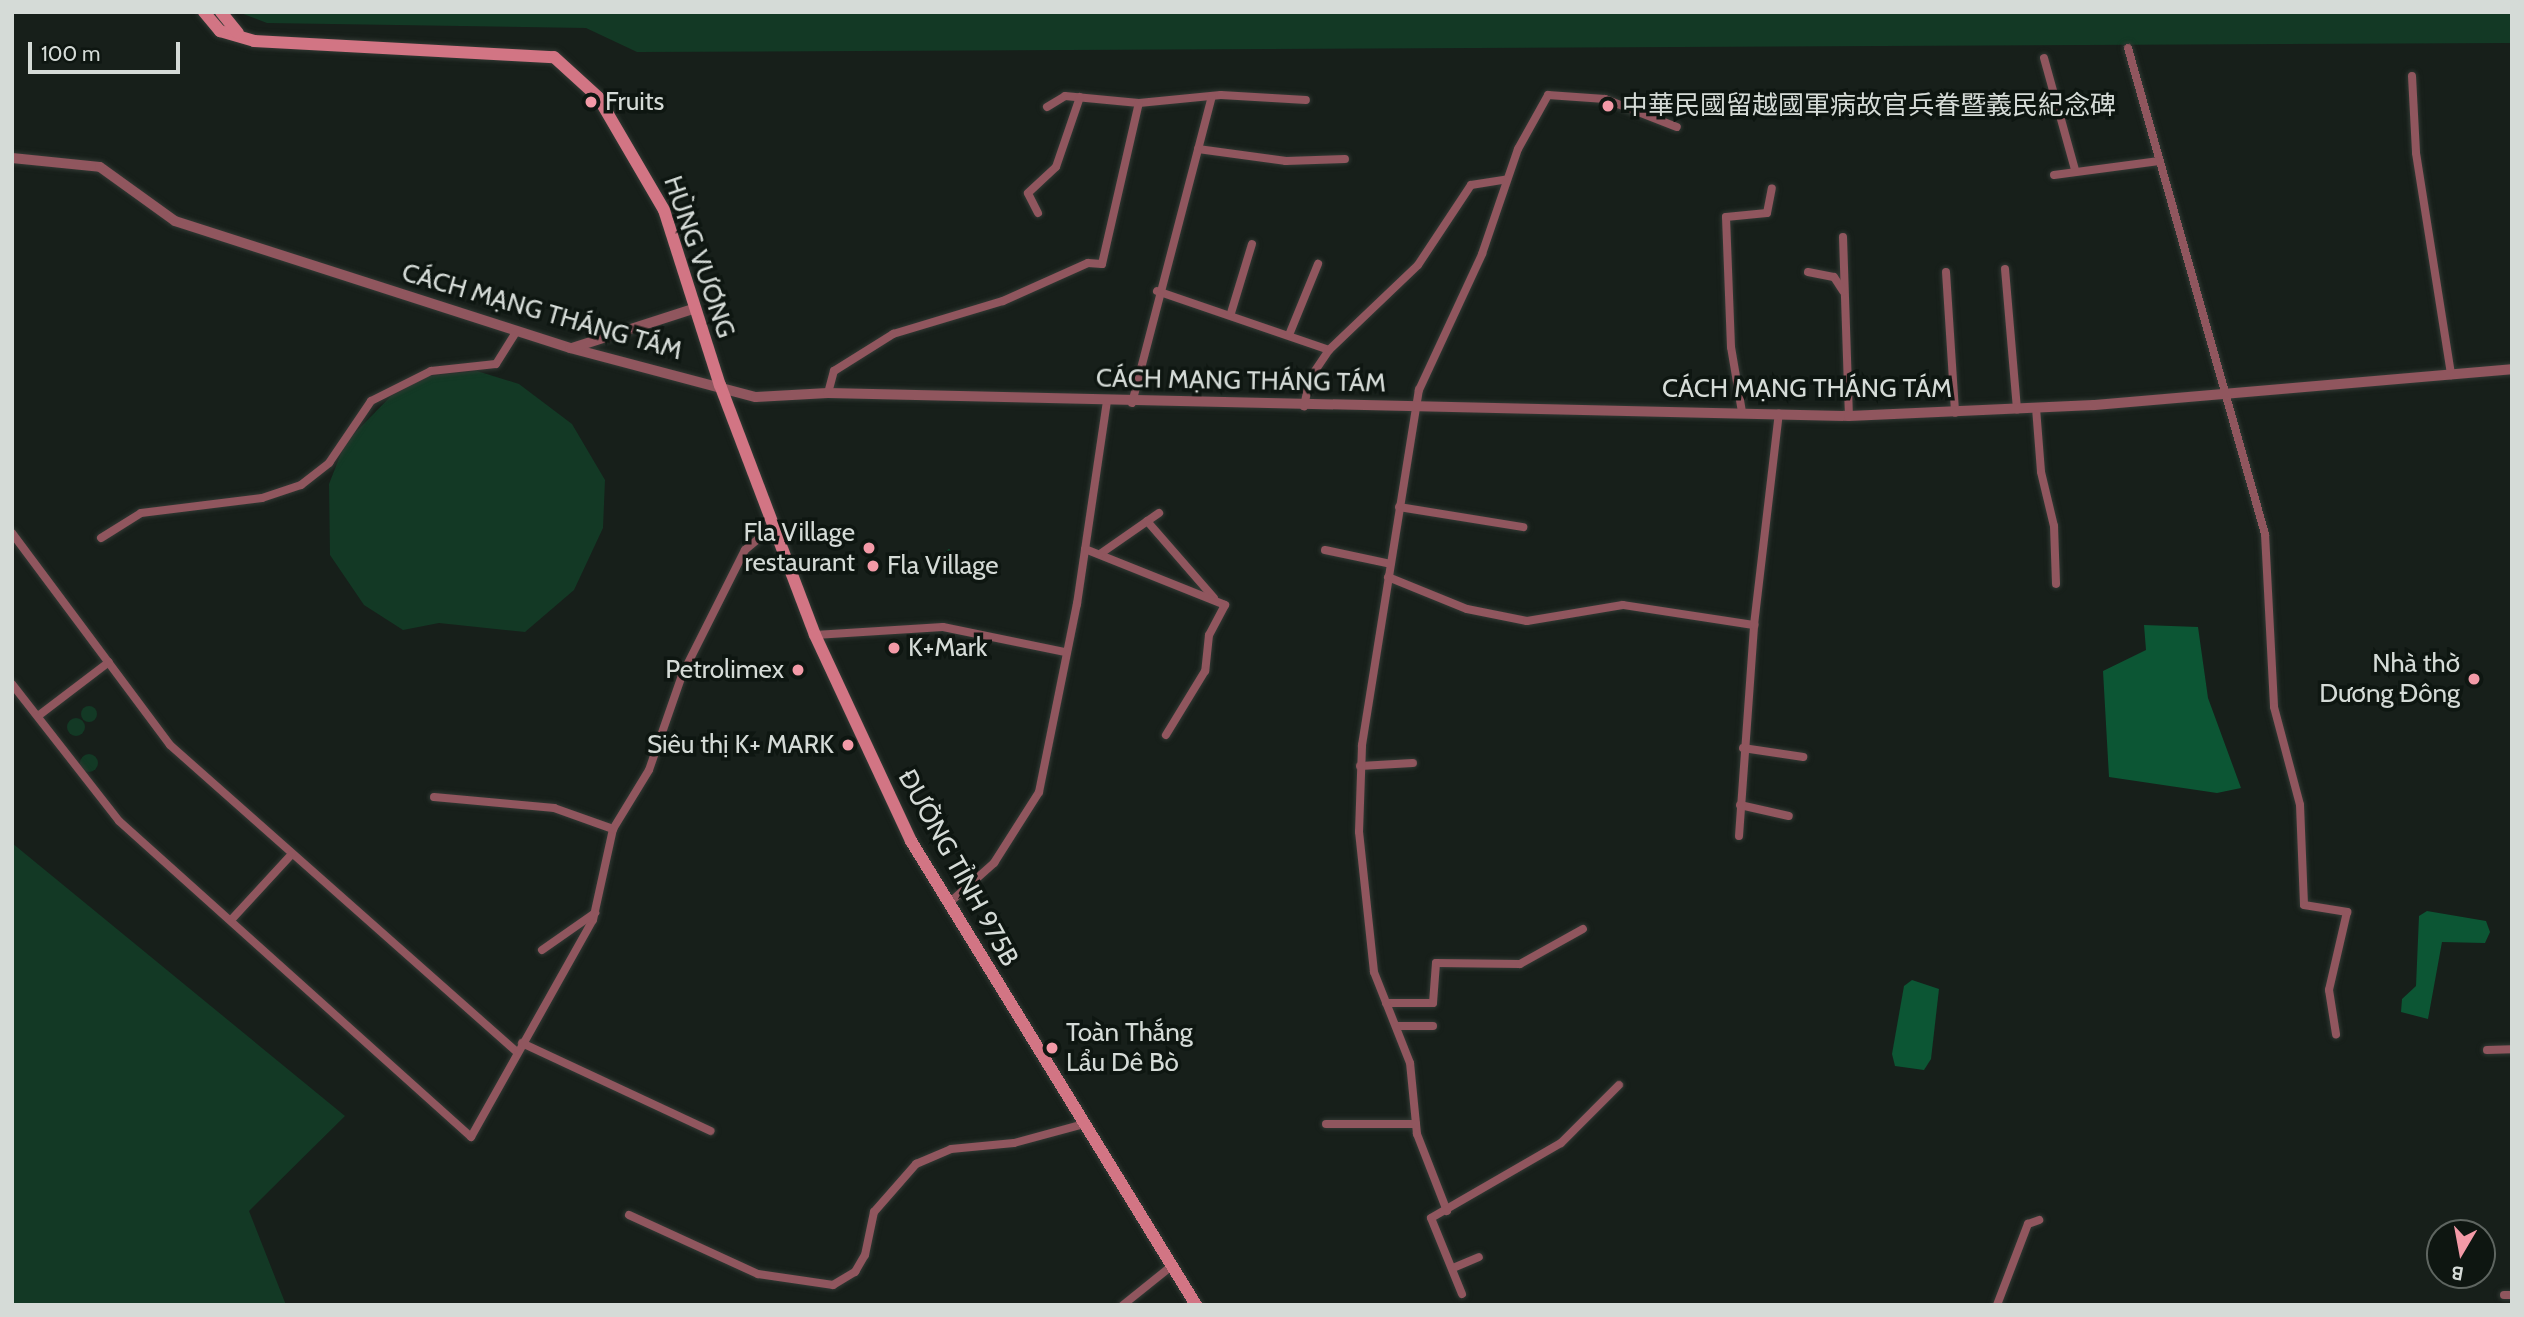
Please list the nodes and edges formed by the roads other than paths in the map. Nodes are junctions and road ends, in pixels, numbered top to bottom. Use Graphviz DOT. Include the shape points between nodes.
graph roads {
  1 [pos="204,12"];
  2 [pos="222,12"];
  3 [pos="254,41"];
  4 [pos="2128,48"];
  5 [pos="2044,58"];
  6 [pos="2412,76"];
  7 [pos="1212,96"];
  8 [pos="1080,97"];
  9 [pos="1306,100"];
  10 [pos="1139,103"];
  11 [pos="1047,107"];
  12 [pos="1676,127"];
  13 [pos="1198,149"];
  14 [pos="12,158"];
  15 [pos="1345,159"];
  16 [pos="2159,161"];
  17 [pos="2075,170"];
  18 [pos="2054,175"];
  19 [pos="1507,179"];
  20 [pos="1772,188"];
  21 [pos="1038,213"];
  22 [pos="1843,237"];
  23 [pos="1252,244"];
  24 [pos="1318,264"];
  25 [pos="2006,269"];
  26 [pos="1808,272"];
  27 [pos="1946,272"];
  28 [pos="1157,291"];
  29 [pos="1843,291"];
  30 [pos="693,309"];
  31 [pos="1231,313"];
  32 [pos="516,332"];
  33 [pos="1289,335"];
  34 [pos="570,348"];
  35 [pos="1329,350"];
  36 [pos="2512,369"];
  37 [pos="2451,375"];
  38 [pos="720,386"];
  39 [pos="828,393"];
  40 [pos="2225,394"];
  41 [pos="1107,402"];
  42 [pos="1132,403"];
  43 [pos="1304,406"];
  44 [pos="1415,407"];
  45 [pos="2036,408"];
  46 [pos="2017,409"];
  47 [pos="1742,412"];
  48 [pos="1779,413"];
  49 [pos="1955,413"];
  50 [pos="1849,416"];
  51 [pos="1399,507"];
  52 [pos="1159,513"];
  53 [pos="1147,521"];
  54 [pos="775,526"];
  55 [pos="1523,527"];
  56 [pos="12,533"];
  57 [pos="101,538"];
  58 [pos="1085,549"];
  59 [pos="1325,551"];
  60 [pos="1100,554"];
  61 [pos="1391,564"];
  62 [pos="1388,577"];
  63 [pos="2056,584"];
  64 [pos="1214,598"];
  65 [pos="1754,625"];
  66 [pos="815,635"];
  67 [pos="1065,652"];
  68 [pos="109,662"];
  69 [pos="12,684"];
  70 [pos="38,716"];
  71 [pos="1166,735"];
  72 [pos="1743,748"];
  73 [pos="1802,757"];
  74 [pos="1413,763"];
  75 [pos="1360,766"];
  76 [pos="434,797"];
  77 [pos="1740,805"];
  78 [pos="1789,816"];
  79 [pos="613,829"];
  80 [pos="1738,836"];
  81 [pos="292,854"];
  82 [pos="948,904"];
  83 [pos="595,913"];
  84 [pos="232,919"];
  85 [pos="1583,929"];
  86 [pos="542,950"];
  87 [pos="1386,1003"];
  88 [pos="1396,1026"];
  89 [pos="1433,1026"];
  90 [pos="2336,1034"];
  91 [pos="522,1043"];
  92 [pos="2512,1049"];
  93 [pos="2487,1050"];
  94 [pos="516,1051"];
  95 [pos="1619,1085"];
  96 [pos="1084,1124"];
  97 [pos="1326,1124"];
  98 [pos="1416,1124"];
  99 [pos="711,1131"];
  100 [pos="1447,1211"];
  101 [pos="629,1215"];
  102 [pos="2039,1220"];
  103 [pos="1479,1257"];
  104 [pos="1172,1265"];
  105 [pos="1453,1268"];
  106 [pos="1462,1294"];
  107 [pos="1123,1305"];
  108 [pos="1196,1305"];
  109 [pos="1997,1305"];
  1 -- 3 [label="main road, HÙNG VƯƠNG" via="220,31"];
  2 -- 3 [label="main road" via="227,25"];
  3 -- 30 [label="main road, HÙNG VƯƠNG" via="554,57 598,97 650,180"];
  4 -- 16 [label="street"];
  5 -- 17 [label="street"];
  6 -- 37 [label="street" via="2416,153"];
  7 -- 9 [label="street"];
  7 -- 10 [label="street"];
  7 -- 13 [label="street"];
  8 -- 10 [label="street"];
  8 -- 11 [label="street" via="1058,96"];
  8 -- 21 [label="street" via="1056,167 1028,193"];
  10 -- 39 [label="street" via="1102,264 1088,263 1003,301 893,334 834,371"];
  12 -- 19 [label="street" via="1605,99 1548,95"];
  13 -- 15 [label="street" via="1286,161"];
  13 -- 28 [label="street"];
  14 -- 32 [label="street, CÁCH MẠNG THÁNG TÁM" via="100,167 175,221"];
  16 -- 17 [label="street"];
  16 -- 40 [label="street"];
  17 -- 18 [label="street"];
  19 -- 35 [label="street" via="1471,185 1418,265"];
  19 -- 44 [label="street"];
  20 -- 47 [label="street" via="1767,213 1726,217 1731,347"];
  22 -- 29 [label="street"];
  23 -- 31 [label="street"];
  24 -- 33 [label="street"];
  25 -- 46 [label="street"];
  26 -- 29 [label="street" via="1835,277"];
  27 -- 49 [label="street"];
  28 -- 31 [label="street"];
  28 -- 42 [label="street"];
  29 -- 50 [label="street"];
  30 -- 34 [label="street"];
  30 -- 38 [label="main road, HÙNG VƯƠNG"];
  31 -- 33 [label="street"];
  32 -- 34 [label="street, CÁCH MẠNG THÁNG TÁM"];
  32 -- 57 [label="street" via="496,364 430,371 371,401 328,463 301,485 262,498 141,513"];
  33 -- 35 [label="street"];
  34 -- 38 [label="street, CÁCH MẠNG THÁNG TÁM"];
  35 -- 43 [label="street" via="1310,378"];
  36 -- 37 [label="street, CÁCH MẠNG THÁNG TÁM"];
  37 -- 40 [label="street, CÁCH MẠNG THÁNG TÁM"];
  38 -- 39 [label="street, CÁCH MẠNG THÁNG TÁM" via="756,397"];
  38 -- 54 [label="main road, ĐƯỜNG TỈNH 975B"];
  39 -- 41 [label="street, CÁCH MẠNG THÁNG TÁM"];
  40 -- 45 [label="street, CÁCH MẠNG THÁNG TÁM"];
  40 -- 90 [label="street" via="2270,560 2274,707 2300,805 2304,905 2347,912 2329,990"];
  41 -- 42 [label="street, CÁCH MẠNG THÁNG TÁM"];
  41 -- 58 [label="street"];
  42 -- 43 [label="street, CÁCH MẠNG THÁNG TÁM"];
  43 -- 44 [label="street, CÁCH MẠNG THÁNG TÁM"];
  44 -- 47 [label="street, CÁCH MẠNG THÁNG TÁM"];
  44 -- 51 [label="street"];
  45 -- 46 [label="street, CÁCH MẠNG THÁNG TÁM"];
  45 -- 63 [label="street" via="2041,472 2054,526"];
  46 -- 49 [label="street, CÁCH MẠNG THÁNG TÁM"];
  47 -- 48 [label="street, CÁCH MẠNG THÁNG TÁM"];
  48 -- 50 [label="street, CÁCH MẠNG THÁNG TÁM"];
  48 -- 65 [label="street"];
  49 -- 50 [label="street, CÁCH MẠNG THÁNG TÁM"];
  51 -- 55 [label="street"];
  51 -- 61 [label="street"];
  52 -- 53 [label="street"];
  53 -- 60 [label="street"];
  53 -- 64 [label="street"];
  54 -- 66 [label="main road, ĐƯỜNG TỈNH 975B"];
  54 -- 79 [label="street" via="745,550 682,675 649,770"];
  56 -- 68 [label="street"];
  58 -- 60 [label="street"];
  58 -- 67 [label="street"];
  59 -- 61 [label="street"];
  60 -- 64 [label="street"];
  61 -- 62 [label="street"];
  62 -- 65 [label="street" via="1467,610 1527,621 1623,605"];
  62 -- 75 [label="street"];
  64 -- 71 [label="street" via="1224,605 1209,635 1205,671"];
  65 -- 72 [label="street"];
  66 -- 67 [label="street" via="943,627"];
  66 -- 82 [label="main road, ĐƯỜNG TỈNH 975B" via="911,841"];
  67 -- 82 [label="street" via="1039,792 995,863"];
  68 -- 70 [label="street"];
  68 -- 81 [label="street" via="170,745"];
  69 -- 70 [label="street"];
  70 -- 84 [label="street" via="119,821"];
  72 -- 73 [label="street"];
  72 -- 77 [label="street"];
  74 -- 75 [label="street"];
  75 -- 87 [label="street" via="1371,957"];
  76 -- 79 [label="street" via="554,808"];
  77 -- 78 [label="street"];
  77 -- 80 [label="street"];
  79 -- 83 [label="street"];
  81 -- 84 [label="street"];
  81 -- 94 [label="street"];
  82 -- 96 [label="main road, ĐƯỜNG TỈNH 975B"];
  83 -- 86 [label="street"];
  83 -- 91 [label="street"];
  84 -- 94 [label="street" via="471,1137"];
  85 -- 87 [label="street" via="1520,964 1436,963 1433,1003"];
  87 -- 88 [label="street"];
  88 -- 89 [label="street"];
  88 -- 98 [label="street" via="1414,1078"];
  91 -- 94 [label="street"];
  91 -- 99 [label="street"];
  92 -- 93 [label="street"];
  95 -- 100 [label="street" via="1561,1143"];
  96 -- 101 [label="street" via="1014,1143 951,1149 916,1164 874,1212 865,1255 855,1272 833,1285 758,1274"];
  96 -- 104 [label="main road, ĐƯỜNG TỈNH 975B"];
  97 -- 98 [label="street"];
  98 -- 100 [label="street"];
  100 -- 105 [label="street" via="1431,1218"];
  102 -- 109 [label="street" via="2024,1231 2017,1264"];
  103 -- 105 [label="street"];
  104 -- 107 [label="street"];
  104 -- 108 [label="main road, ĐƯỜNG TỈNH 975B"];
  105 -- 106 [label="street"];
}
